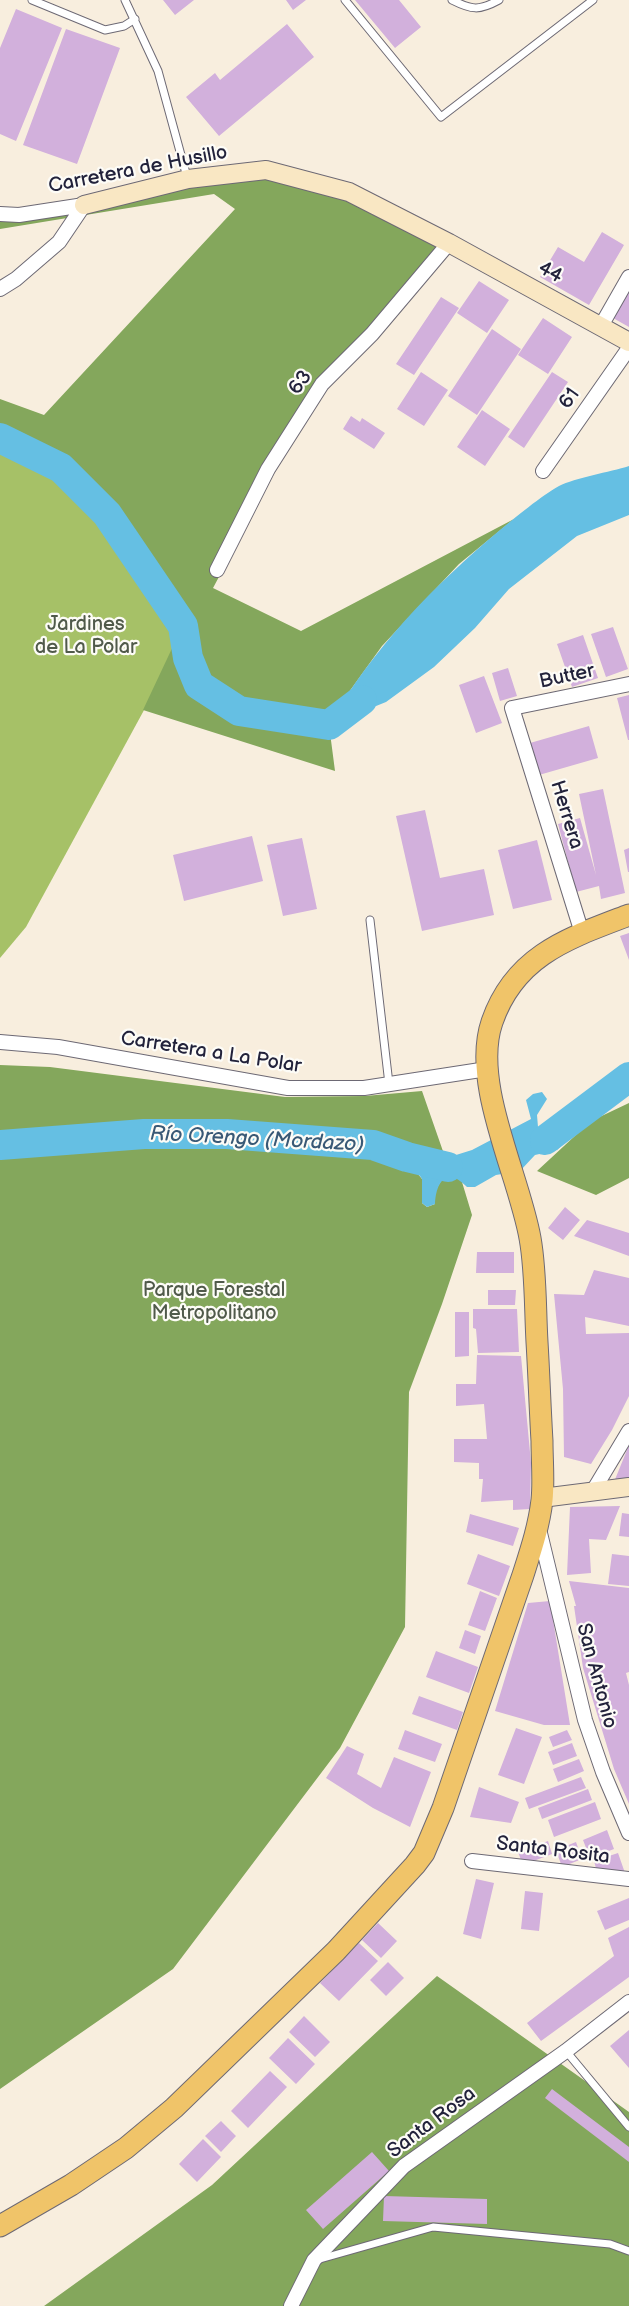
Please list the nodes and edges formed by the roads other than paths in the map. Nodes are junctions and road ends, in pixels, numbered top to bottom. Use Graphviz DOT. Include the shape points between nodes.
graph roads {
  1 [pos="32,0"];
  2 [pos="125,0"];
  3 [pos="345,0"];
  4 [pos="452,0"];
  5 [pos="499,0"];
  6 [pos="593,0"];
  7 [pos="135,19"];
  8 [pos="188,179"];
  9 [pos="84,205"];
  10 [pos="0,214"];
  11 [pos="449,243"];
  12 [pos="629,277"];
  13 [pos="0,290"];
  14 [pos="601,326"];
  15 [pos="629,342"];
  16 [pos="629,348"];
  17 [pos="543,471"];
  18 [pos="217,570"];
  19 [pos="629,684"];
  20 [pos="512,708"];
  21 [pos="629,915"];
  22 [pos="370,920"];
  23 [pos="582,933"];
  24 [pos="0,1042"];
  25 [pos="488,1079"];
  26 [pos="389,1084"];
  27 [pos="629,1431"];
  28 [pos="629,1487"];
  29 [pos="593,1491"];
  30 [pos="542,1498"];
  31 [pos="538,1524"];
  32 [pos="629,1833"];
  33 [pos="472,1861"];
  34 [pos="629,1879"];
  35 [pos="629,2002"];
  36 [pos="566,2051"];
  37 [pos="629,2127"];
  38 [pos="0,2226"];
  39 [pos="629,2251"];
  40 [pos="314,2260"];
  41 [pos="291,2306"];
  1 -- 7 [label="lane" via="105,30"];
  2 -- 7 [label="lane"];
  3 -- 6 [label="lane" via="441,117"];
  4 -- 5 [label="lane" via="467,8 485,8"];
  7 -- 8 [label="lane" via="158,71"];
  8 -- 9 [label="street, Carretera de Husillo"];
  8 -- 11 [label="street, Carretera de Husillo" via="266,170 349,192"];
  9 -- 10 [label="street, Carretera de Husillo" via="19,215"];
  9 -- 13 [label="street" via="59,242"];
  11 -- 14 [label="street, 44"];
  11 -- 18 [label="street, 63" via="372,334 322,384 268,470"];
  12 -- 14 [label="street"];
  14 -- 15 [label="street, 44"];
  16 -- 17 [label="street, 61"];
  19 -- 20 [label="street, Butter"];
  20 -- 23 [label="street, Herrera"];
  21 -- 23 [label="main road"];
  22 -- 26 [label="lane"];
  23 -- 25 [label="main road" via="532,962 507,991 491,1024 486,1046"];
  24 -- 26 [label="street, Carretera a La Polar" via="58,1047 288,1088 364,1088"];
  25 -- 26 [label="street, Carretera a La Polar"];
  25 -- 30 [label="main road" via="531,1243"];
  27 -- 29 [label="street"];
  28 -- 29 [label="street"];
  29 -- 30 [label="street"];
  30 -- 31 [label="main road"];
  31 -- 32 [label="street, San Antonio" via="585,1720"];
  31 -- 38 [label="main road" via="447,1798 419,1859 336,1951 174,2108 126,2148"];
  33 -- 34 [label="street, Santa Rosita"];
  35 -- 36 [label="street, Santa Rosa"];
  36 -- 37 [label="lane"];
  36 -- 40 [label="street, Santa Rosa" via="404,2166"];
  39 -- 40 [label="lane" via="610,2244 433,2227"];
  40 -- 41 [label="street, Santa Rosa"];
}
